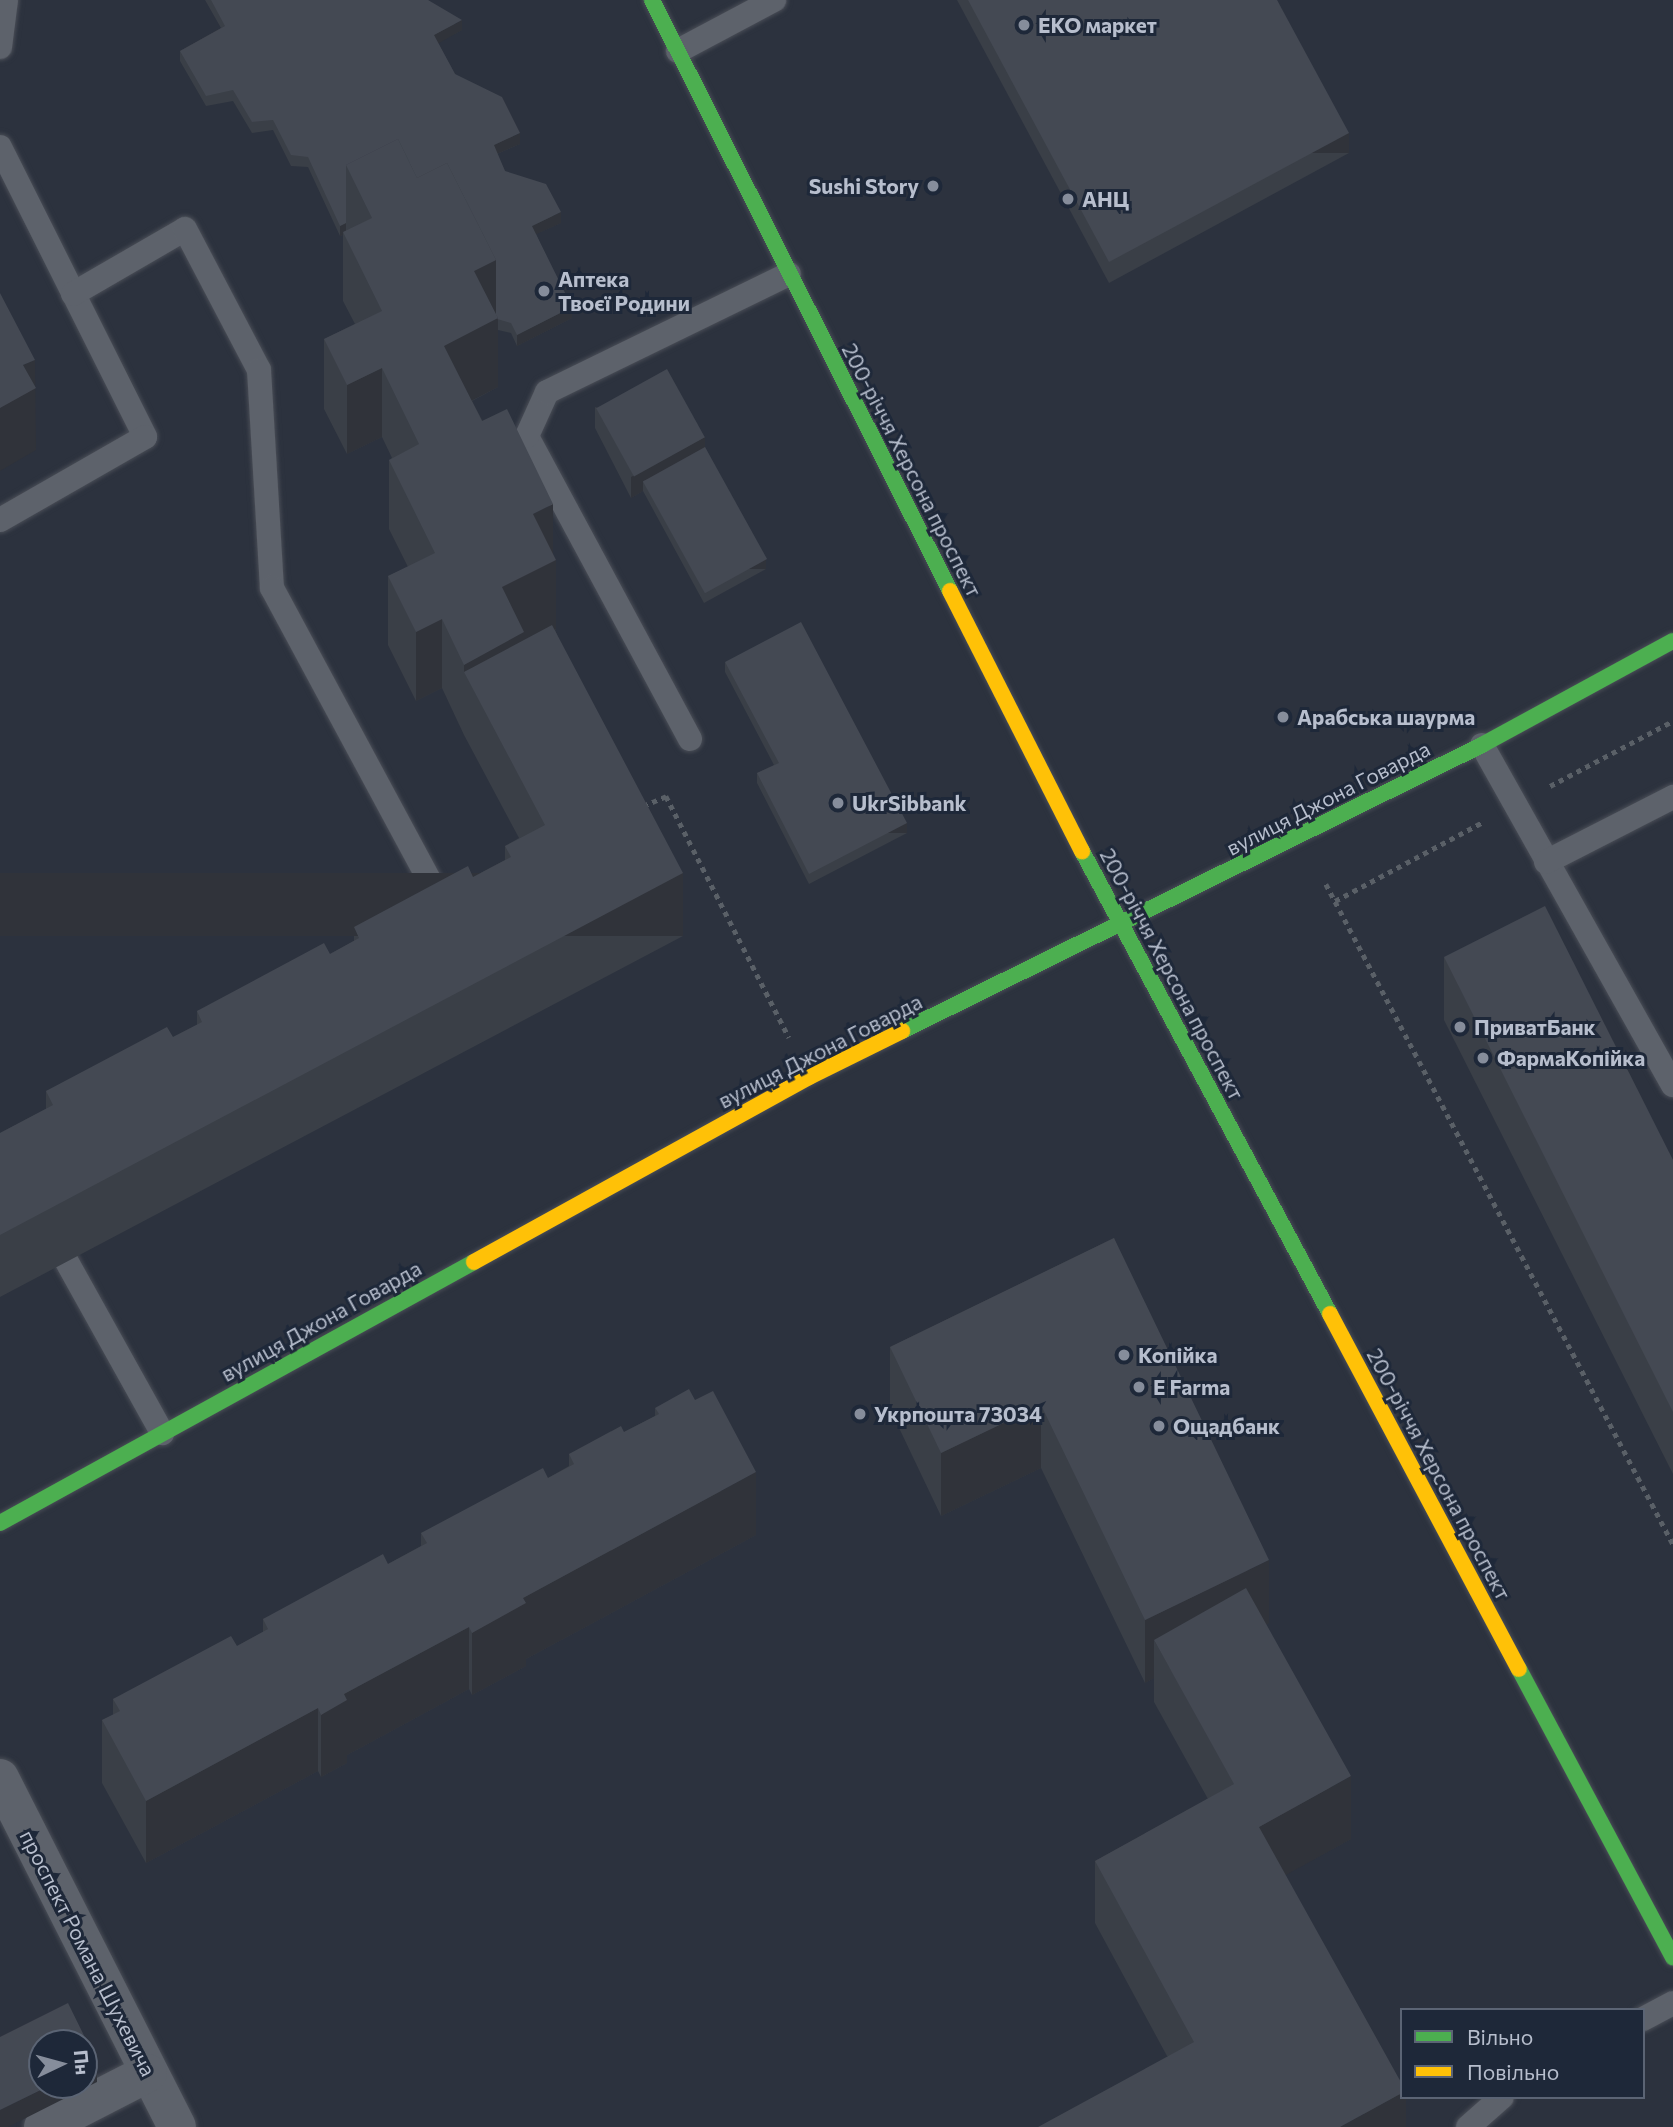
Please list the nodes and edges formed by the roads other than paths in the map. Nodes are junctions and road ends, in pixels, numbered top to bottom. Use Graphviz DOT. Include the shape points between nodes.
graph roads {
  1 [pos="6,0"];
  2 [pos="652,0"];
  3 [pos="774,0"];
  4 [pos="0,47"];
  5 [pos="678,51"];
  6 [pos="0,147"];
  7 [pos="789,274"];
  8 [pos="73,295"];
  9 [pos="0,520"];
  10 [pos="1673,641"];
  11 [pos="690,738"];
  12 [pos="1482,744"];
  13 [pos="1673,797"];
  14 [pos="1546,862"];
  15 [pos="466,897"];
  16 [pos="444,908"];
  17 [pos="420,921"];
  18 [pos="1122,924"];
  19 [pos="1673,1085"];
  20 [pos="67,1262"];
  21 [pos="162,1433"];
  22 [pos="0,1523"];
  23 [pos="0,1778"];
  24 [pos="1673,1957"];
  25 [pos="1673,2003"];
  26 [pos="1645,2018"];
  27 [pos="148,2073"];
  28 [pos="1501,2099"];
  29 [pos="43,2127"];
  30 [pos="177,2127"];
  31 [pos="1468,2127"];
  1 -- 4 [label="lane"];
  2 -- 5 [label="street, 200-річчя Херсона проспект"];
  3 -- 5 [label="lane"];
  5 -- 7 [label="street, 200-річчя Херсона проспект"];
  6 -- 8 [label="lane"];
  7 -- 11 [label="lane" via="547,392 527,436"];
  7 -- 18 [label="street, 200-річчя Херсона проспект"];
  8 -- 9 [label="lane" via="145,437"];
  8 -- 16 [label="lane" via="185,229 259,370 272,588"];
  10 -- 12 [label="street, вулиця Джона Говарда"];
  12 -- 14 [label="lane"];
  12 -- 18 [label="street, вулиця Джона Говарда"];
  13 -- 14 [label="lane"];
  14 -- 19 [label="lane"];
  15 -- 16 [label="lane"];
  16 -- 17 [label="lane"];
  18 -- 21 [label="street, вулиця Джона Говарда" via="809,1077"];
  18 -- 24 [label="street, 200-річчя Херсона проспект"];
  20 -- 21 [label="lane"];
  21 -- 22 [label="street, вулиця Джона Говарда"];
  23 -- 27 [label="street, проспект Романа Шухевича"];
  25 -- 26 [label="lane"];
  27 -- 29 [label="street"];
  27 -- 30 [label="street, проспект Романа Шухевича"];
  28 -- 31 [label="lane"];
}
